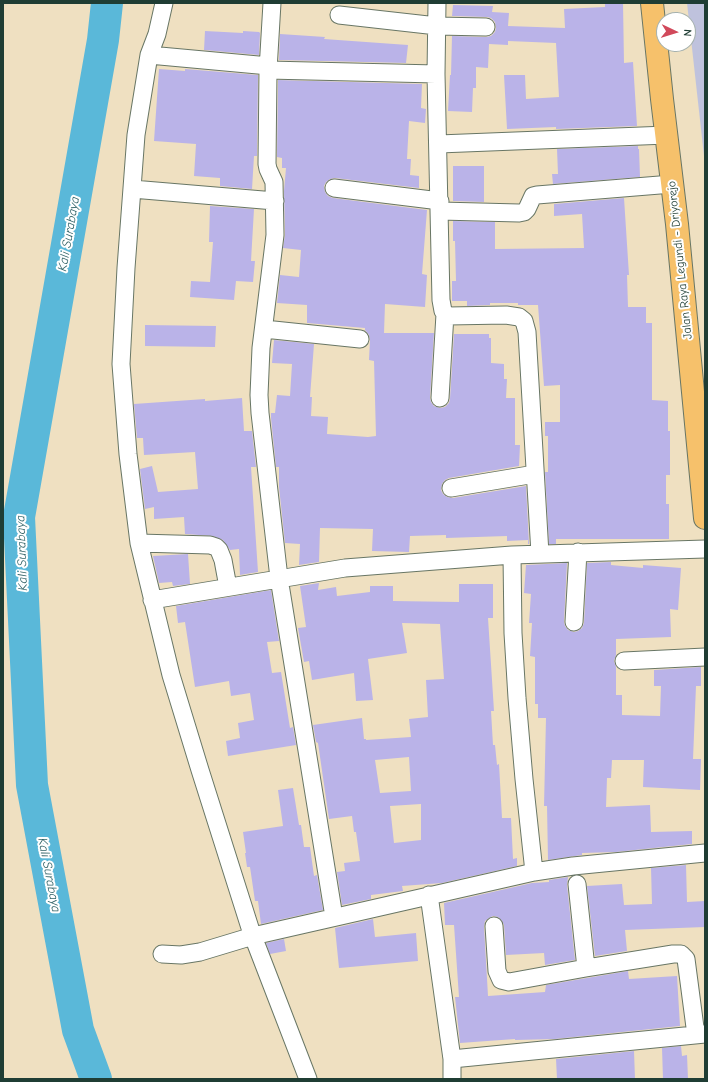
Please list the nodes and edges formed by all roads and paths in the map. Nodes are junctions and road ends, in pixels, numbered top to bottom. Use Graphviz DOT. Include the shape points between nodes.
graph roads {
  1 [pos="164,3"];
  2 [pos="272,3"];
  3 [pos="437,3"];
  4 [pos="652,3"];
  5 [pos="339,15"];
  6 [pos="437,26"];
  7 [pos="486,27"];
  8 [pos="149,55"];
  9 [pos="268,68"];
  10 [pos="436,74"];
  11 [pos="666,135"];
  12 [pos="438,144"];
  13 [pos="672,184"];
  14 [pos="334,188"];
  15 [pos="132,189"];
  16 [pos="275,201"];
  17 [pos="440,206"];
  18 [pos="445,314"];
  19 [pos="264,329"];
  20 [pos="360,339"];
  21 [pos="440,398"];
  22 [pos="535,474"];
  23 [pos="451,488"];
  24 [pos="705,518"];
  25 [pos="139,543"];
  26 [pos="705,549"];
  27 [pos="578,552"];
  28 [pos="540,554"];
  29 [pos="512,555"];
  30 [pos="279,578"];
  31 [pos="228,587"];
  32 [pos="152,600"];
  33 [pos="574,622"];
  34 [pos="705,657"];
  35 [pos="624,661"];
  36 [pos="705,853"];
  37 [pos="534,872"];
  38 [pos="577,884"];
  39 [pos="429,895"];
  40 [pos="334,917"];
  41 [pos="494,926"];
  42 [pos="253,936"];
  43 [pos="162,954"];
  44 [pos="586,968"];
  45 [pos="701,1035"];
  46 [pos="452,1060"];
  47 [pos="308,1079"];
  48 [pos="452,1079"];
  1 -- 8 [label="street"];
  2 -- 9 [label="street"];
  3 -- 6 [label="street"];
  4 -- 11 [label="main road, Jalan Raya Legundi - Driyorejo"];
  5 -- 6 [label="street"];
  6 -- 7 [label="street"];
  6 -- 10 [label="street"];
  8 -- 9 [label="street"];
  8 -- 15 [label="street" via="136,135"];
  9 -- 10 [label="street"];
  9 -- 16 [label="street" via="267,164 274,182"];
  10 -- 12 [label="street"];
  11 -- 12 [label="street"];
  11 -- 13 [label="main road, Jalan Raya Legundi - Driyorejo"];
  12 -- 17 [label="street"];
  13 -- 17 [label="street" via="537,195 533,196 528,209 519,213"];
  13 -- 24 [label="main road, Jalan Raya Legundi - Driyorejo"];
  14 -- 17 [label="street"];
  15 -- 16 [label="street"];
  15 -- 25 [label="street" via="121,364 128,454"];
  16 -- 19 [label="street" via="275,235"];
  17 -- 18 [label="street" via="441,300"];
  18 -- 21 [label="street"];
  18 -- 22 [label="street" via="506,315 524,320 527,332"];
  19 -- 20 [label="street"];
  19 -- 30 [label="street" via="260,414"];
  22 -- 23 [label="street"];
  22 -- 28 [label="street"];
  25 -- 31 [label="street" via="216,547 223,560"];
  25 -- 32 [label="street"];
  26 -- 27 [label="street"];
  27 -- 28 [label="street"];
  27 -- 33 [label="street"];
  28 -- 29 [label="street"];
  29 -- 30 [label="street" via="345,568"];
  29 -- 37 [label="street" via="517,698"];
  30 -- 31 [label="street"];
  30 -- 40 [label="street"];
  31 -- 32 [label="street"];
  32 -- 42 [label="street" via="171,675"];
  34 -- 35 [label="street"];
  36 -- 37 [label="street"];
  37 -- 39 [label="street"];
  38 -- 44 [label="street"];
  39 -- 40 [label="street"];
  39 -- 46 [label="street"];
  40 -- 42 [label="street"];
  41 -- 44 [label="street" via="497,971 501,980 509,982"];
  42 -- 43 [label="street" via="200,952"];
  42 -- 47 [label="street"];
  44 -- 45 [label="street" via="681,954 686,959"];
  45 -- 46 [label="street"];
  46 -- 48 [label="street"];
}
